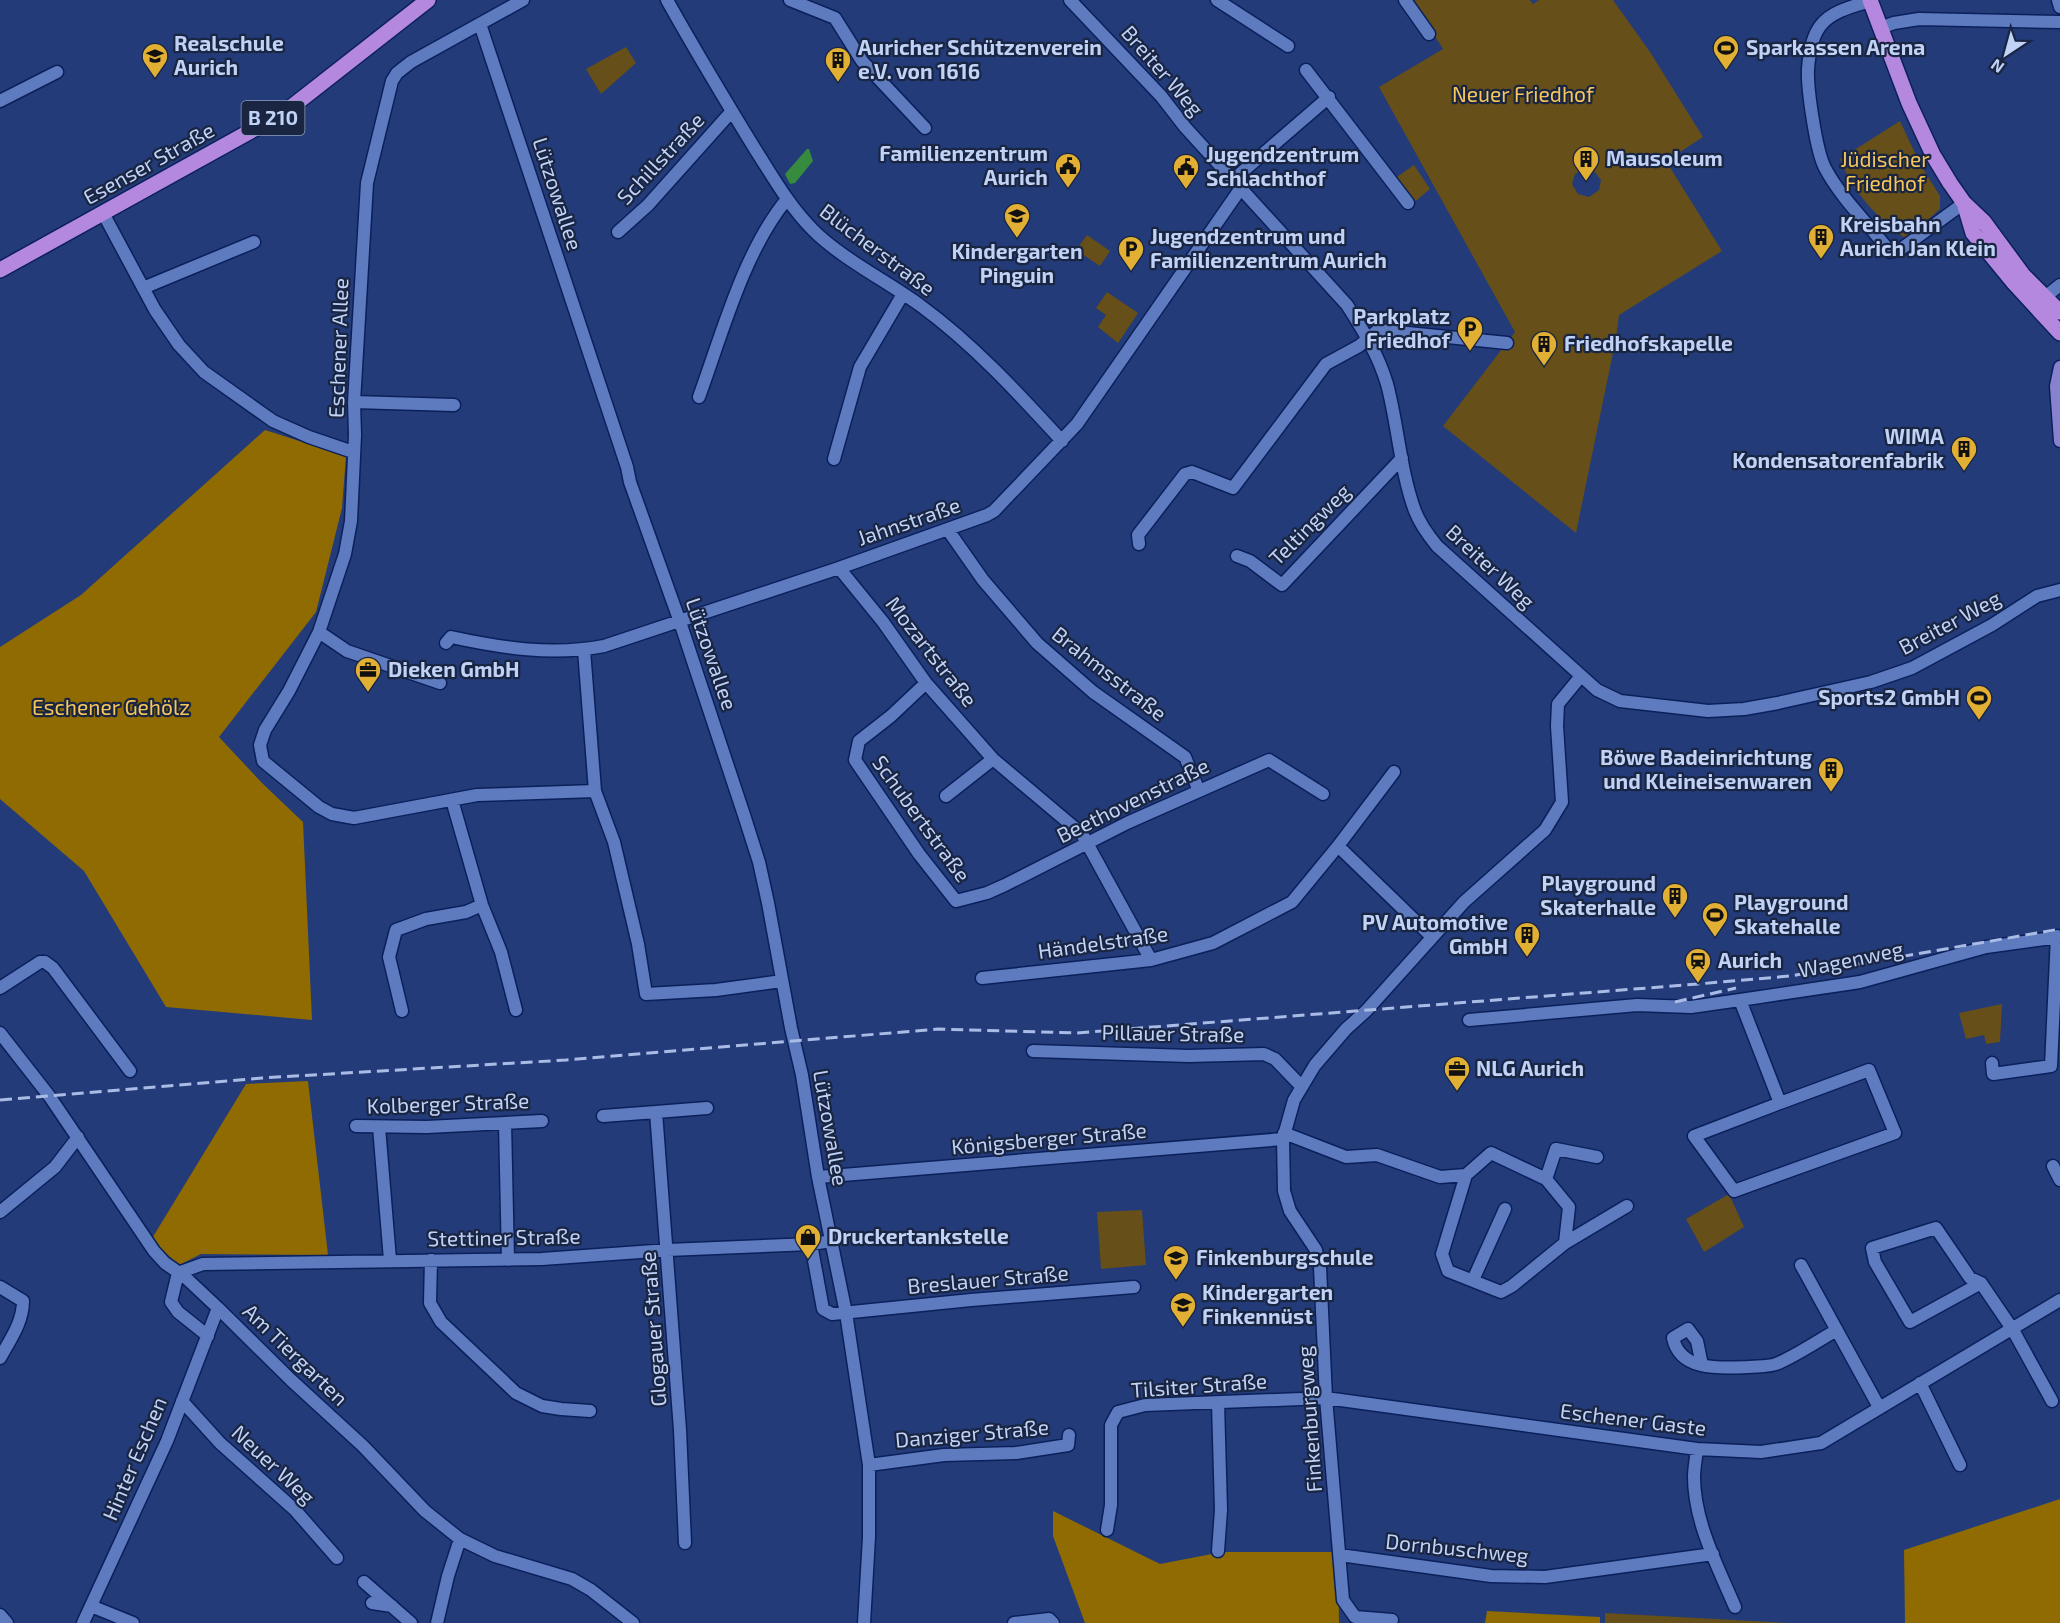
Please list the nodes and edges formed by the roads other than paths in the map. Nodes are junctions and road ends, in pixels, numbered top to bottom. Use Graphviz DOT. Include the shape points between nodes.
graph roads {
  1 [pos="428,0"];
  2 [pos="524,0"];
  3 [pos="667,0"];
  4 [pos="790,0"];
  5 [pos="1070,0"];
  6 [pos="1217,0"];
  7 [pos="1405,0"];
  8 [pos="1870,0"];
  9 [pos="2058,0"];
  10 [pos="2060,8"];
  11 [pos="2060,22"];
  12 [pos="480,24"];
  13 [pos="1880,28"];
  14 [pos="1429,34"];
  15 [pos="1288,46"];
  16 [pos="1306,70"];
  17 [pos="57,72"];
  18 [pos="1329,97"];
  19 [pos="0,101"];
  20 [pos="732,111"];
  21 [pos="925,128"];
  22 [pos="1237,183"];
  23 [pos="787,199"];
  24 [pos="1408,203"];
  25 [pos="1964,203"];
  26 [pos="103,213"];
  27 [pos="618,232"];
  28 [pos="254,243"];
  29 [pos="0,270"];
  30 [pos="2060,285"];
  31 [pos="143,288"];
  32 [pos="903,294"];
  33 [pos="2045,297"];
  34 [pos="2060,312"];
  35 [pos="2060,333"];
  36 [pos="1368,338"];
  37 [pos="1507,343"];
  38 [pos="2060,367"];
  39 [pos="2058,384"];
  40 [pos="699,397"];
  41 [pos="354,402"];
  42 [pos="454,405"];
  43 [pos="1062,441"];
  44 [pos="2060,441"];
  45 [pos="353,452"];
  46 [pos="1402,458"];
  47 [pos="834,459"];
  48 [pos="948,530"];
  49 [pos="1139,544"];
  50 [pos="1237,556"];
  51 [pos="839,568"];
  52 [pos="2060,590"];
  53 [pos="680,622"];
  54 [pos="319,632"];
  55 [pos="446,643"];
  56 [pos="584,650"];
  57 [pos="1581,676"];
  58 [pos="926,683"];
  59 [pos="440,684"];
  60 [pos="993,759"];
  61 [pos="1394,772"];
  62 [pos="596,791"];
  63 [pos="1199,791"];
  64 [pos="1323,794"];
  65 [pos="946,796"];
  66 [pos="452,800"];
  67 [pos="1088,844"];
  68 [pos="1338,846"];
  69 [pos="956,901"];
  70 [pos="482,905"];
  71 [pos="1432,937"];
  72 [pos="2058,937"];
  73 [pos="1151,960"];
  74 [pos="982,978"];
  75 [pos="782,981"];
  76 [pos="0,987"];
  77 [pos="1740,1000"];
  78 [pos="516,1010"];
  79 [pos="402,1011"];
  80 [pos="1469,1020"];
  81 [pos="0,1033"];
  82 [pos="1033,1051"];
  83 [pos="1992,1063"];
  84 [pos="130,1071"];
  85 [pos="1301,1086"];
  86 [pos="1780,1102"];
  87 [pos="707,1108"];
  88 [pos="656,1112"];
  89 [pos="603,1116"];
  90 [pos="542,1121"];
  91 [pos="505,1123"];
  92 [pos="356,1126"];
  93 [pos="379,1127"];
  94 [pos="1283,1136"];
  95 [pos="78,1137"];
  96 [pos="1597,1157"];
  97 [pos="2053,1166"];
  98 [pos="1466,1175"];
  99 [pos="818,1177"];
  100 [pos="1546,1179"];
  101 [pos="2060,1180"];
  102 [pos="1627,1206"];
  103 [pos="1505,1209"];
  104 [pos="0,1212"];
  105 [pos="831,1241"];
  106 [pos="1565,1243"];
  107 [pos="811,1244"];
  108 [pos="668,1250"];
  109 [pos="390,1260"];
  110 [pos="431,1260"];
  111 [pos="508,1260"];
  112 [pos="1801,1264"];
  113 [pos="178,1273"];
  114 [pos="1473,1280"];
  115 [pos="1981,1283"];
  116 [pos="0,1287"];
  117 [pos="1134,1287"];
  118 [pos="2060,1300"];
  119 [pos="218,1308"];
  120 [pos="846,1313"];
  121 [pos="1837,1330"];
  122 [pos="2013,1330"];
  123 [pos="208,1336"];
  124 [pos="0,1358"];
  125 [pos="1702,1365"];
  126 [pos="1920,1383"];
  127 [pos="1326,1398"];
  128 [pos="182,1401"];
  129 [pos="2052,1401"];
  130 [pos="1218,1403"];
  131 [pos="1879,1407"];
  132 [pos="590,1411"];
  133 [pos="1069,1435"];
  134 [pos="1697,1449"];
  135 [pos="869,1465"];
  136 [pos="1960,1465"];
  137 [pos="1107,1530"];
  138 [pos="460,1539"];
  139 [pos="685,1543"];
  140 [pos="1218,1551"];
  141 [pos="1713,1554"];
  142 [pos="1340,1555"];
  143 [pos="337,1558"];
  144 [pos="364,1582"];
  145 [pos="372,1603"];
  146 [pos="92,1606"];
  147 [pos="393,1607"];
  148 [pos="1735,1607"];
  149 [pos="0,1615"];
  150 [pos="1392,1620"];
  151 [pos="7,1623"];
  152 [pos="82,1623"];
  153 [pos="133,1623"];
  154 [pos="411,1623"];
  155 [pos="437,1623"];
  156 [pos="633,1623"];
  157 [pos="864,1623"];
  158 [pos="1014,1623"];
  159 [pos="1053,1623"];
  1 -- 26 [label="main road, Esenser Straße / B 210" via="285,112"];
  2 -- 12 [label="street"];
  3 -- 20 [label="street, Blücherstraße"];
  4 -- 21 [label="street" via="835,18 862,61"];
  5 -- 22 [label="street, Breiter Weg"];
  6 -- 15 [label="street"];
  7 -- 14 [label="street"];
  8 -- 13 [label="main road"];
  8 -- 25 [label="street" via="1832,15 1821,24 1812,48 1808,84 1824,167 1890,252 1901,249"];
  9 -- 10 [label="street"];
  11 -- 13 [label="street" via="1918,19"];
  12 -- 41 [label="street, Eschener Allee" via="403,67 392,81 367,183"];
  12 -- 53 [label="street, Lützowallee" via="630,482"];
  13 -- 25 [label="main road" via="1925,138"];
  16 -- 18 [label="street"];
  17 -- 19 [label="street"];
  18 -- 22 [label="street, Jahnstraße"];
  18 -- 24 [label="street"];
  20 -- 23 [label="street, Blücherstraße"];
  20 -- 27 [label="street, Schillstraße" via="648,205"];
  22 -- 36 [label="street, Breiter Weg" via="1347,305"];
  22 -- 43 [label="street, Jahnstraße" via="1095,400"];
  23 -- 32 [label="street, Blücherstraße" via="825,241"];
  23 -- 40 [label="street" via="768,223 754,251"];
  25 -- 33 [label="main road"];
  25 -- 35 [label="main road" via="1973,233"];
  26 -- 29 [label="main road, Esenser Straße / B 210"];
  26 -- 31 [label="street"];
  28 -- 31 [label="street"];
  30 -- 33 [label="street"];
  31 -- 45 [label="street" via="179,345 204,372 273,421"];
  32 -- 43 [label="street, Blücherstraße" via="948,328 1000,376"];
  32 -- 47 [label="street" via="860,367"];
  33 -- 34 [label="main road"];
  36 -- 37 [label="street" via="1378,330"];
  36 -- 46 [label="street, Breiter Weg" via="1386,383"];
  36 -- 49 [label="street" via="1326,364 1233,488 1192,472 1185,474 1138,535"];
  38 -- 39 [label="street"];
  39 -- 44 [label="street"];
  41 -- 42 [label="street"];
  41 -- 45 [label="street, Eschener Allee"];
  43 -- 48 [label="street, Jahnstraße" via="994,511"];
  45 -- 54 [label="street, Eschener Allee" via="351,521 345,554"];
  46 -- 50 [label="street, Teltingweg" via="1282,585"];
  46 -- 57 [label="street, Breiter Weg" via="1415,511 1437,546"];
  48 -- 51 [label="street, Jahnstraße"];
  48 -- 63 [label="street, Brahmsstraße" via="983,580 1037,643 1093,692 1185,757"];
  51 -- 53 [label="street, Jahnstraße"];
  51 -- 58 [label="street, Mozartstraße"];
  52 -- 57 [label="street, Breiter Weg" via="2037,596 1912,668 1871,682 1774,704 1708,711 1632,703 1597,690"];
  53 -- 56 [label="street, Jahnstraße"];
  53 -- 75 [label="street, Lützowallee" via="759,862"];
  54 -- 59 [label="street" via="347,651"];
  54 -- 66 [label="street, Eschener Allee" via="290,691 265,730 260,746 263,761 332,814 354,818"];
  55 -- 56 [label="street, Jahnstraße" via="450,637 501,647"];
  56 -- 62 [label="street"];
  57 -- 71 [label="street, Finkenburgweg" via="1558,704 1562,802 1545,830 1464,902"];
  58 -- 60 [label="street, Mozartstraße"];
  58 -- 69 [label="street, Schubertstraße" via="859,741 855,760"];
  60 -- 65 [label="street"];
  60 -- 67 [label="street, Mozartstraße" via="1082,834"];
  61 -- 68 [label="street, Händelstraße"];
  62 -- 66 [label="street, Eschener Allee" via="477,795"];
  62 -- 75 [label="street" via="614,843 646,994"];
  63 -- 64 [label="street, Beethovenstraße" via="1269,760"];
  63 -- 67 [label="street, Beethovenstraße"];
  66 -- 70 [label="street"];
  67 -- 69 [label="street, Beethovenstraße" via="987,893"];
  67 -- 73 [label="street, Mozartstraße"];
  68 -- 71 [label="street"];
  68 -- 73 [label="street, Händelstraße" via="1292,902 1213,943"];
  70 -- 78 [label="street" via="501,952"];
  70 -- 79 [label="street" via="466,912 426,918 396,930 389,957"];
  71 -- 85 [label="street, Finkenburgweg" via="1346,1029"];
  72 -- 77 [label="street, Wagenweg" via="1986,947 1860,982"];
  72 -- 83 [label="street" via="2051,1066 1993,1074"];
  73 -- 74 [label="street, Händelstraße"];
  75 -- 99 [label="street, Lützowallee"];
  76 -- 84 [label="street" via="45,962"];
  77 -- 80 [label="street, Wagenweg" via="1691,1007 1637,1005"];
  77 -- 86 [label="street"];
  81 -- 95 [label="street, Am Tiergarten"];
  82 -- 85 [label="street, Pillauer Straße" via="1264,1054 1275,1059"];
  85 -- 94 [label="street, Finkenburgweg"];
  86 -- 86 [label="street" via="1694,1136 1734,1191 1895,1133 1869,1070"];
  87 -- 88 [label="street"];
  88 -- 89 [label="street"];
  88 -- 108 [label="street, Glogauer Straße"];
  90 -- 91 [label="street, Kolberger Straße"];
  91 -- 93 [label="street, Kolberger Straße"];
  91 -- 111 [label="street"];
  92 -- 93 [label="street, Kolberger Straße"];
  93 -- 109 [label="street"];
  94 -- 98 [label="street" via="1346,1157 1377,1155 1440,1177"];
  94 -- 99 [label="street, Königsberger Straße"];
  94 -- 127 [label="street, Finkenburgweg" via="1286,1202 1319,1260"];
  95 -- 104 [label="street" via="55,1167"];
  95 -- 113 [label="street, Am Tiergarten" via="154,1251"];
  96 -- 100 [label="street" via="1556,1149"];
  97 -- 101 [label="street"];
  98 -- 100 [label="street" via="1491,1153"];
  98 -- 114 [label="street" via="1442,1254 1448,1270"];
  99 -- 105 [label="street, Lützowallee"];
  100 -- 106 [label="street" via="1569,1207"];
  102 -- 106 [label="street"];
  103 -- 114 [label="street"];
  105 -- 107 [label="street, Stettiner Straße"];
  105 -- 120 [label="street, Lützowallee"];
  106 -- 114 [label="street" via="1501,1292"];
  107 -- 108 [label="street, Stettiner Straße"];
  107 -- 120 [label="street" via="823,1309 832,1314"];
  108 -- 111 [label="street, Stettiner Straße"];
  108 -- 139 [label="street, Glogauer Straße"];
  109 -- 110 [label="street, Stettiner Straße"];
  109 -- 113 [label="street, Stettiner Straße" via="204,1264"];
  110 -- 111 [label="street, Stettiner Straße"];
  110 -- 132 [label="street" via="430,1303 441,1322 516,1393 542,1406"];
  112 -- 121 [label="street"];
  113 -- 119 [label="street, Am Tiergarten"];
  113 -- 123 [label="street" via="171,1302"];
  115 -- 115 [label="street" via="1910,1322 1875,1262 1872,1248 1936,1228 1970,1278"];
  115 -- 122 [label="street"];
  116 -- 124 [label="street" via="23,1301 15,1332"];
  117 -- 120 [label="street, Breslauer Straße"];
  118 -- 122 [label="street, Eschener Gaste"];
  119 -- 123 [label="street, Hinter Eschen"];
  119 -- 138 [label="street, Am Tiergarten" via="425,1511"];
  120 -- 135 [label="street, Lützowallee"];
  121 -- 125 [label="street" via="1774,1365 1714,1369"];
  121 -- 131 [label="street"];
  122 -- 126 [label="street, Eschener Gaste"];
  122 -- 129 [label="street"];
  123 -- 128 [label="street, Hinter Eschen"];
  126 -- 131 [label="street, Eschener Gaste"];
  126 -- 136 [label="street"];
  127 -- 130 [label="street, Tilsiter Straße"];
  127 -- 134 [label="street, Eschener Gaste"];
  127 -- 142 [label="street, Finkenburgweg"];
  128 -- 143 [label="street, Neuer Weg" via="220,1443 295,1510"];
  128 -- 146 [label="street, Hinter Eschen"];
  130 -- 137 [label="street, Tilsiter Straße" via="1145,1405 1118,1412 1110,1433 1111,1505"];
  130 -- 140 [label="street"];
  131 -- 134 [label="street, Eschener Gaste" via="1821,1443 1761,1452"];
  133 -- 135 [label="street, Danziger Straße" via="1068,1445 1016,1453 944,1455"];
  134 -- 141 [label="street" via="1694,1478 1698,1510"];
  135 -- 157 [label="street, Lützowallee"];
  138 -- 155 [label="street"];
  138 -- 156 [label="street, Am Tiergarten" via="495,1556 572,1580"];
  141 -- 142 [label="street, Dornbuschweg" via="1545,1576 1491,1576"];
  141 -- 148 [label="street"];
  142 -- 150 [label="street, Finkenburgweg" via="1343,1600 1355,1617"];
  144 -- 147 [label="street"];
  145 -- 147 [label="street"];
  146 -- 152 [label="street, Hinter Eschen"];
  146 -- 153 [label="street"];
  147 -- 154 [label="street"];
  149 -- 151 [label="street"];
  158 -- 159 [label="street" via="1049,1619"];
}
